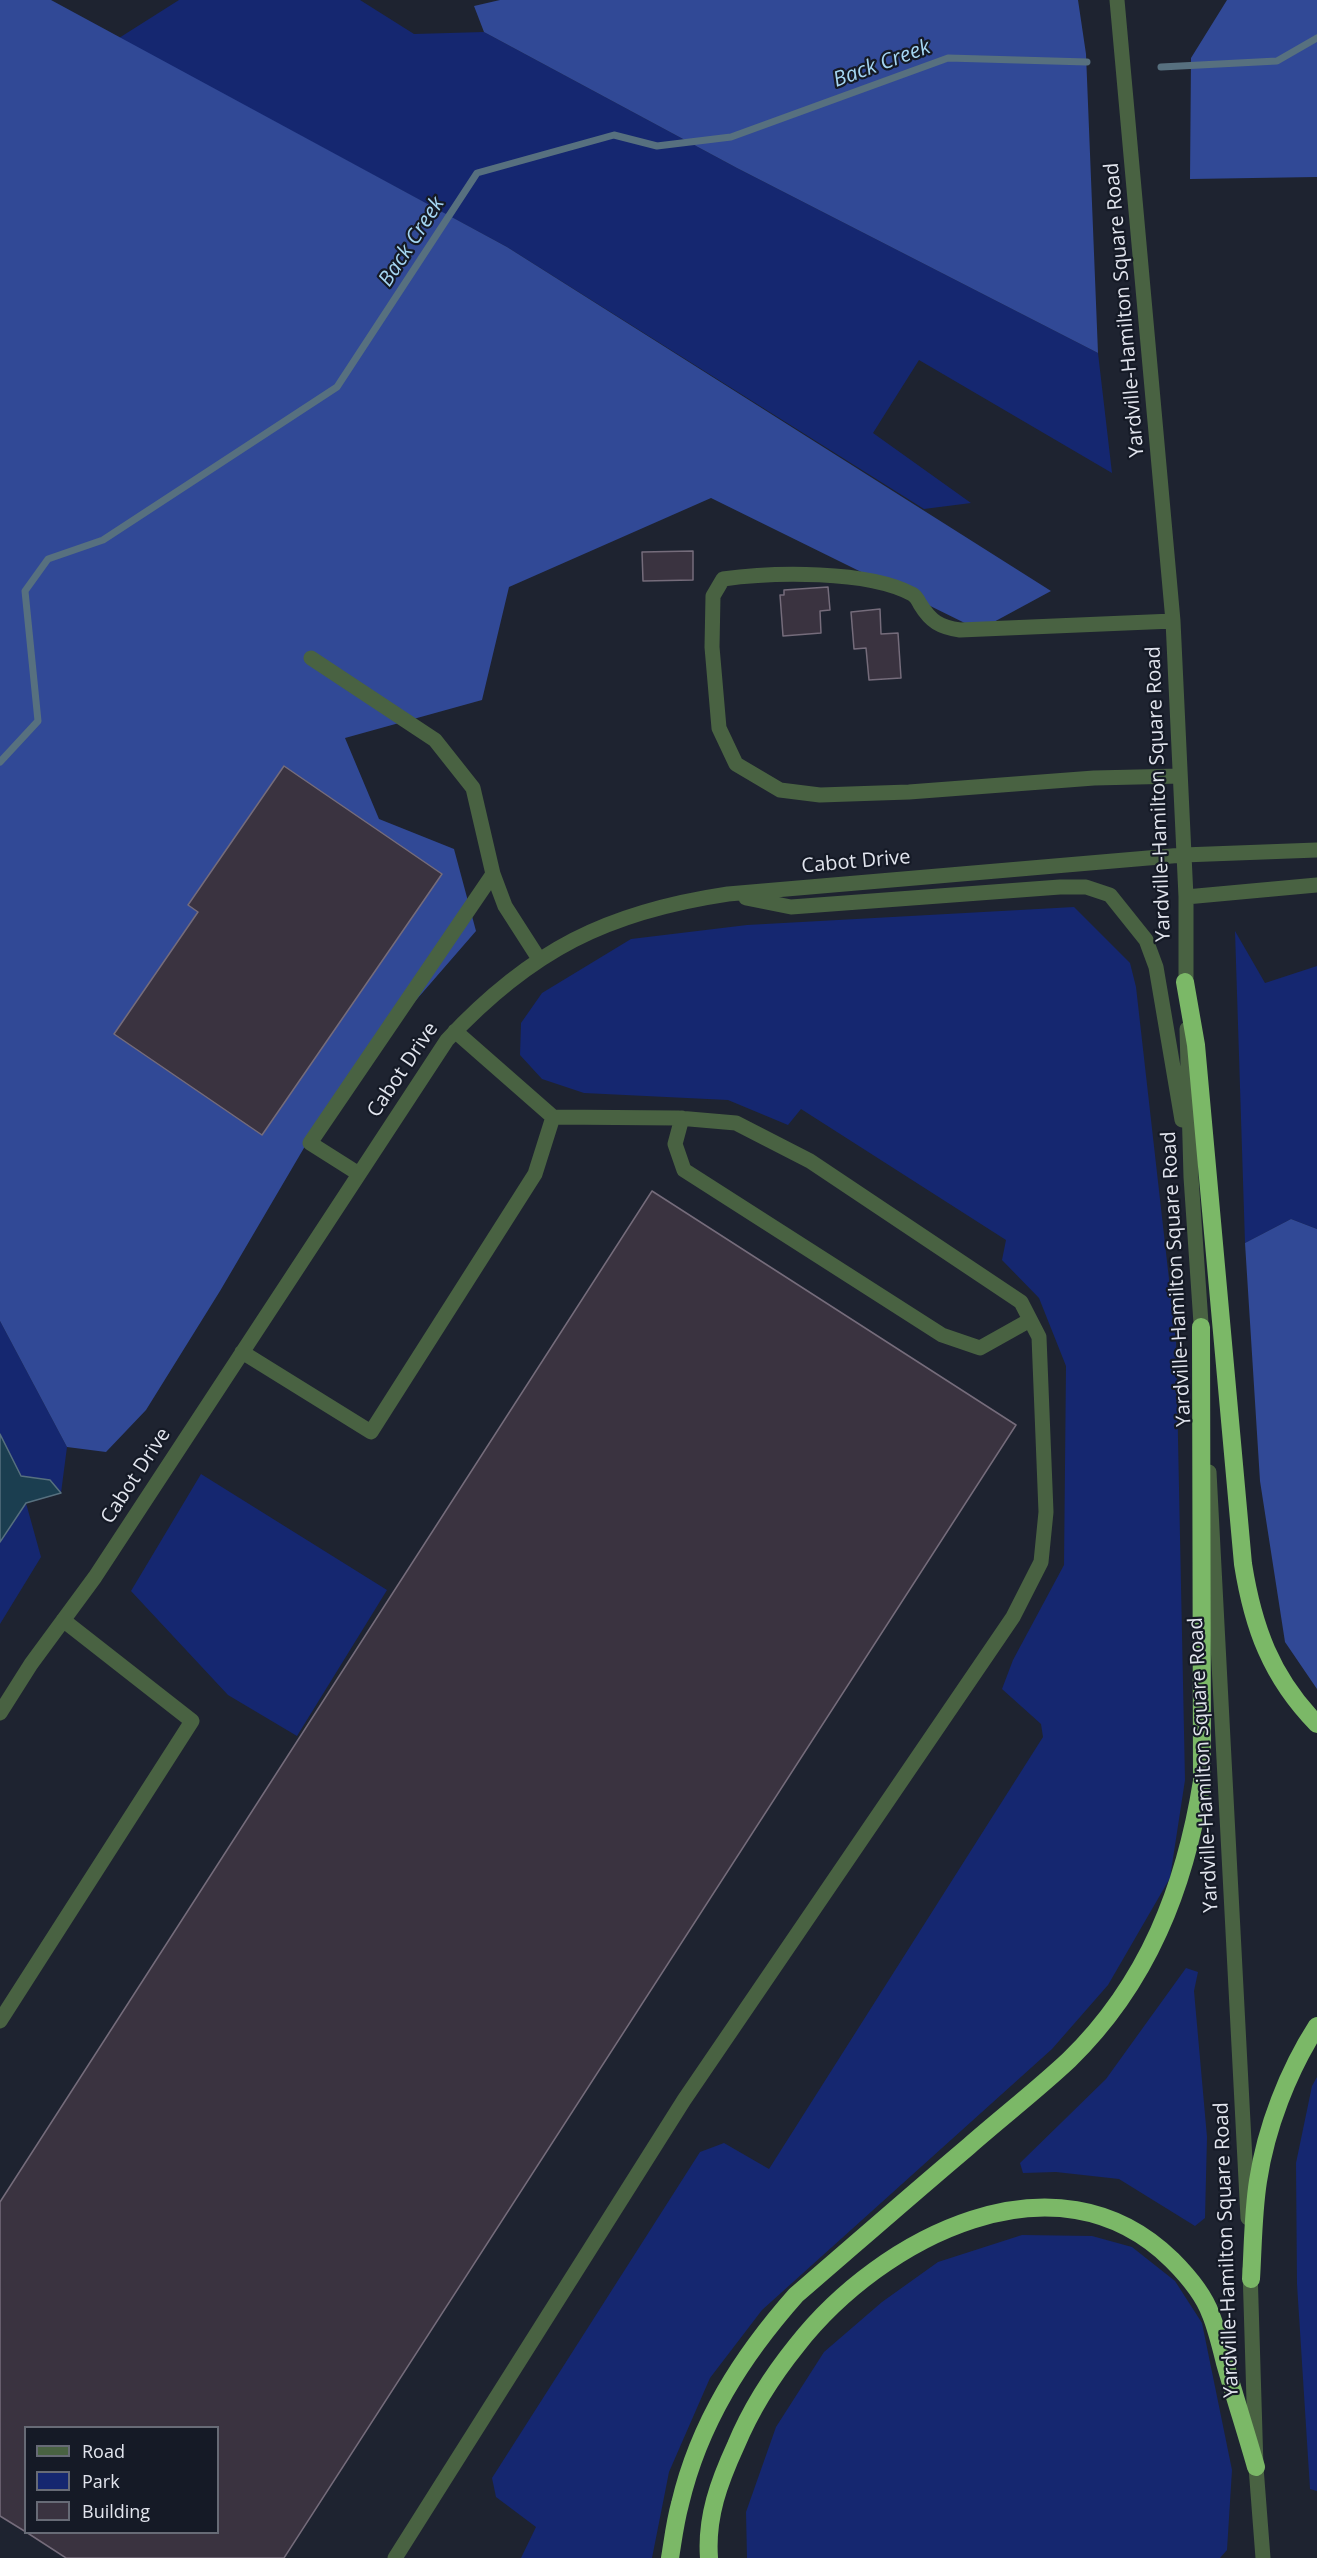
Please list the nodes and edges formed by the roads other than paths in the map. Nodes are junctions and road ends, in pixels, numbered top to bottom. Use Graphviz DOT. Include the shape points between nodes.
graph roads {
  1 [pos="1117,0"];
  2 [pos="1173,621"];
  3 [pos="311,658"];
  4 [pos="1180,776"];
  5 [pos="1317,850"];
  6 [pos="1183,855"];
  7 [pos="493,874"];
  8 [pos="1317,885"];
  9 [pos="728,894"];
  10 [pos="1186,897"];
  11 [pos="539,959"];
  12 [pos="1185,982"];
  13 [pos="455,1031"];
  14 [pos="553,1117"];
  15 [pos="682,1118"];
  16 [pos="359,1174"];
  17 [pos="1191,1177"];
  18 [pos="1030,1320"];
  19 [pos="1201,1327"];
  20 [pos="242,1352"];
  21 [pos="63,1620"];
  22 [pos="0,1713"];
  23 [pos="1317,1724"];
  24 [pos="0,2021"];
  25 [pos="1317,2026"];
  26 [pos="1251,2278"];
  27 [pos="1256,2467"];
  28 [pos="395,2558"];
  29 [pos="670,2558"];
  30 [pos="709,2558"];
  31 [pos="1263,2558"];
  1 -- 2 [label="street, Yardville-Hamilton Square Road"];
  2 -- 4 [label="street, Yardville-Hamilton Square Road"];
  2 -- 4 [label="street" via="960,630 942,627 929,618 914,594 874,580 744,576 723,579 713,596 712,646 718,728 736,764 780,790 820,795"];
  3 -- 7 [label="street" via="435,740 473,788"];
  4 -- 6 [label="street, Yardville-Hamilton Square Road"];
  5 -- 6 [label="street, Cabot Drive"];
  6 -- 9 [label="street, Cabot Drive"];
  6 -- 10 [label="street, Yardville-Hamilton Square Road"];
  7 -- 11 [label="street" via="504,906"];
  7 -- 16 [label="street" via="310,1143"];
  8 -- 10 [label="street"];
  9 -- 11 [label="street, Cabot Drive" via="637,913 596,928"];
  9 -- 17 [label="street" via="791,907 1060,887 1086,887 1110,895 1146,940 1156,967"];
  10 -- 12 [label="street, Yardville-Hamilton Square Road"];
  11 -- 13 [label="street, Cabot Drive" via="482,1003"];
  12 -- 17 [label="street, Yardville-Hamilton Square Road"];
  12 -- 23 [label="highway" via="1196,1045 1249,1604 1261,1641 1279,1676"];
  13 -- 14 [label="street"];
  13 -- 16 [label="street, Cabot Drive"];
  14 -- 15 [label="street"];
  14 -- 20 [label="street" via="535,1174 371,1432"];
  15 -- 18 [label="street" via="736,1123 810,1161 1021,1302"];
  15 -- 18 [label="street" via="675,1144 684,1170 942,1335 980,1348"];
  16 -- 20 [label="street, Cabot Drive"];
  17 -- 19 [label="street, Yardville-Hamilton Square Road"];
  18 -- 28 [label="street" via="1039,1337 1046,1512 1041,1562 1013,1617 684,2100"];
  19 -- 26 [label="street, Yardville-Hamilton Square Road"];
  19 -- 29 [label="highway" via="1202,1781 1182,1875 1162,1927 1113,2008 1068,2060 796,2295 765,2330 734,2374 693,2459"];
  20 -- 21 [label="street, Cabot Drive"];
  21 -- 22 [label="street, Cabot Drive"];
  21 -- 24 [label="street" via="192,1721"];
  25 -- 26 [label="highway" via="1286,2087 1270,2133 1258,2181"];
  26 -- 27 [label="street, Yardville-Hamilton Square Road"];
  27 -- 30 [label="highway" via="1211,2314 1173,2260 1121,2224 1090,2213 1055,2206 1022,2207 989,2213 916,2245 864,2280 797,2344 767,2385 719,2481 711,2514"];
  27 -- 31 [label="street, Yardville-Hamilton Square Road"];
}
